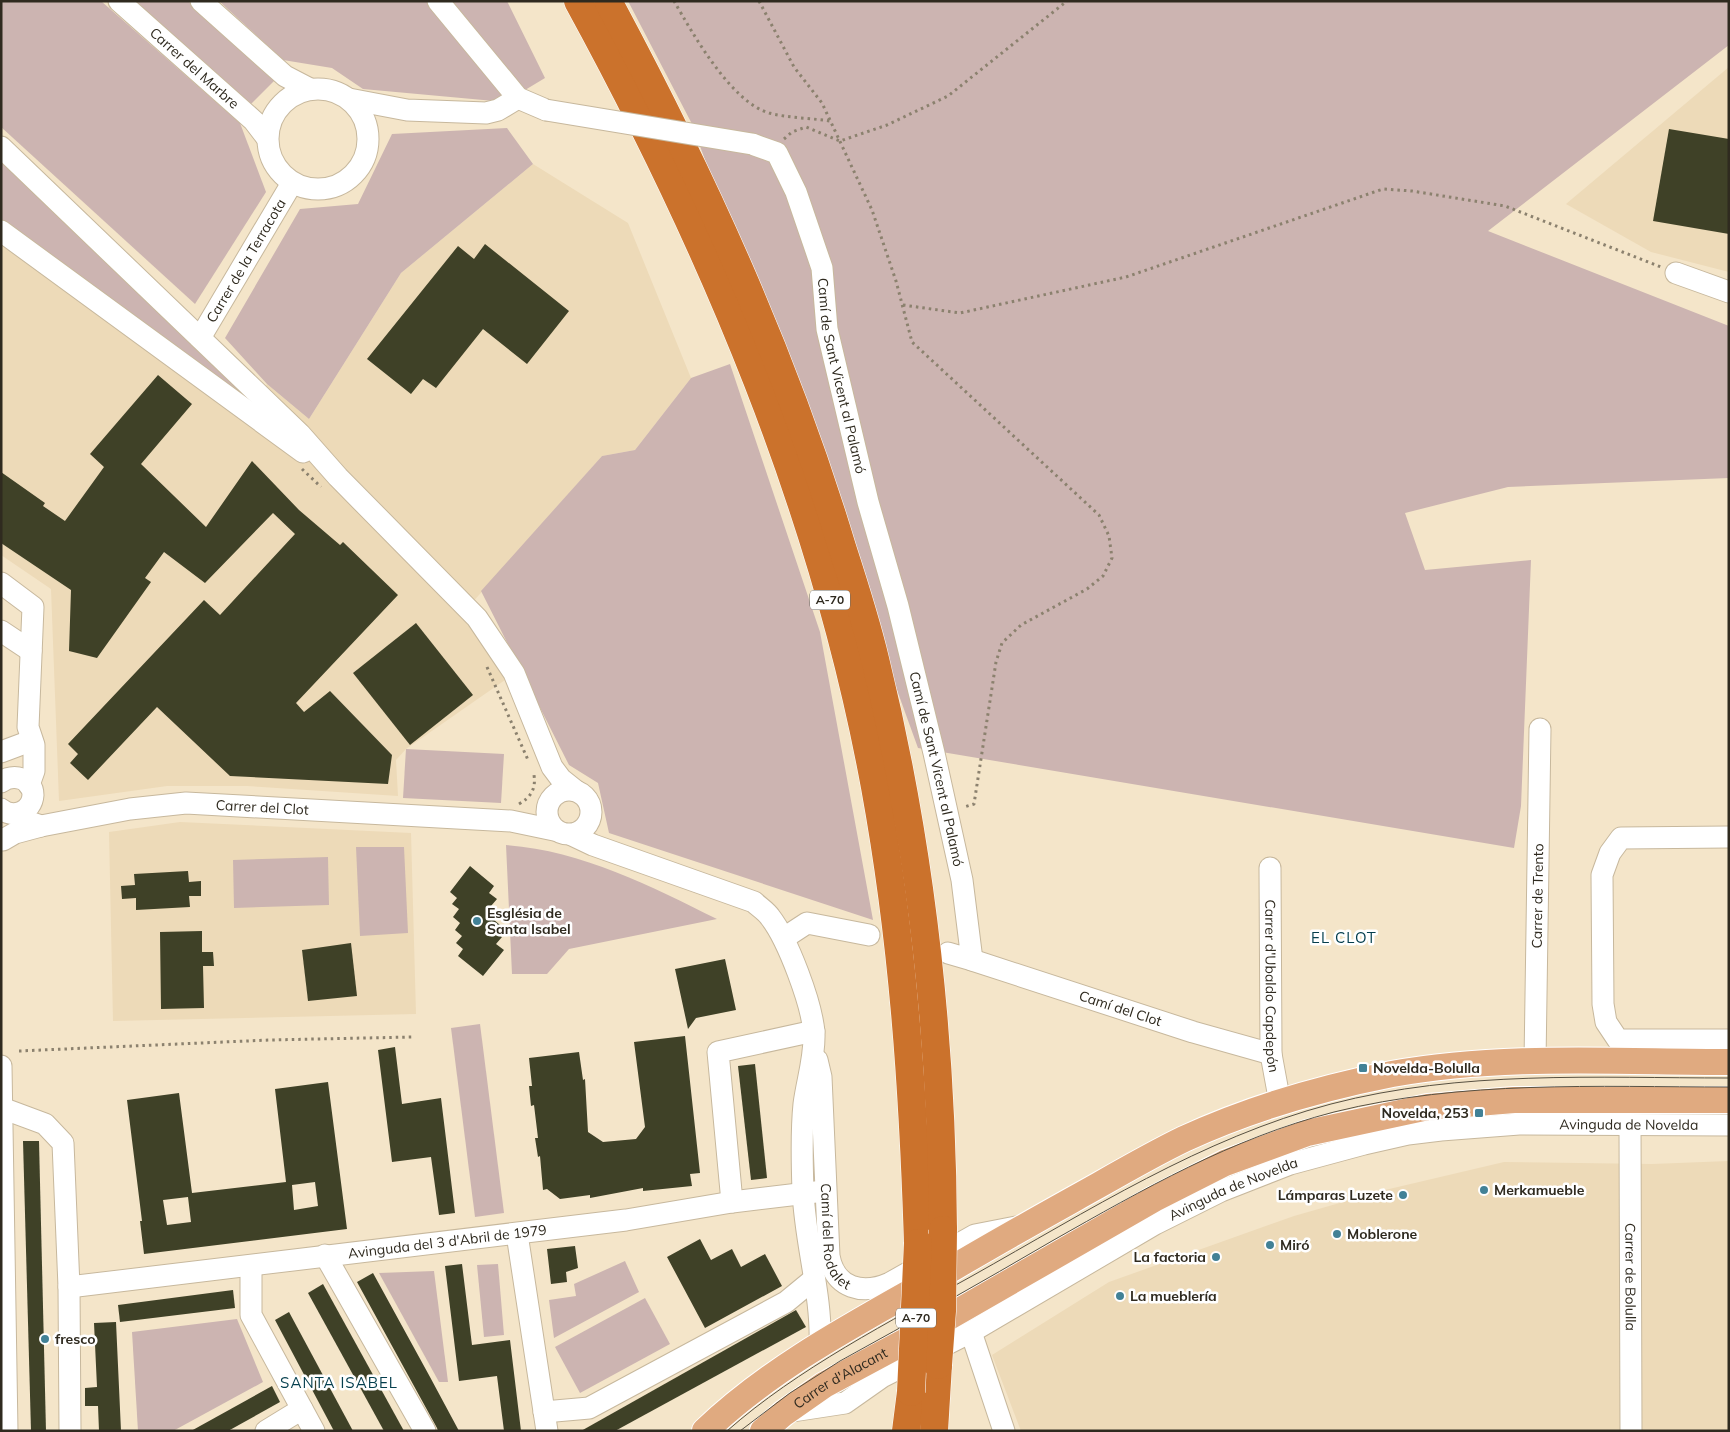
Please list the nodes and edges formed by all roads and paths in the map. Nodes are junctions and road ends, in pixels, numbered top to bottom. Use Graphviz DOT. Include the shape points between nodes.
graph roads {
  1 [pos="119,1"];
  2 [pos="201,1"];
  3 [pos="438,1"];
  4 [pos="578,1"];
  5 [pos="608,1"];
  6 [pos="674,1"];
  7 [pos="759,1"];
  8 [pos="1068,1"];
  9 [pos="310,89"];
  10 [pos="518,98"];
  11 [pos="349,99"];
  12 [pos="407,110"];
  13 [pos="831,121"];
  14 [pos="267,138"];
  15 [pos="369,139"];
  16 [pos="840,141"];
  17 [pos="1,147"];
  18 [pos="760,148"];
  19 [pos="292,182"];
  20 [pos="1,231"];
  21 [pos="1671,271"];
  22 [pos="1729,292"];
  23 [pos="902,305"];
  24 [pos="200,338"];
  25 [pos="295,463"];
  26 [pos="331,484"];
  27 [pos="1,583"];
  28 [pos="1,632"];
  29 [pos="31,651"];
  30 [pos="485,663"];
  31 [pos="1540,729"];
  32 [pos="27,737"];
  33 [pos="1,752"];
  34 [pos="528,762"];
  35 [pos="542,768"];
  36 [pos="576,791"];
  37 [pos="13,792"];
  38 [pos="550,801"];
  39 [pos="947,811"];
  40 [pos="591,817"];
  41 [pos="511,821"];
  42 [pos="48,824"];
  43 [pos="563,832"];
  44 [pos="1729,837"];
  45 [pos="2,842"];
  46 [pos="614,853"];
  47 [pos="1270,868"];
  48 [pos="869,935"];
  49 [pos="784,938"];
  50 [pos="948,953"];
  51 [pos="972,960"];
  52 [pos="413,1037"];
  53 [pos="814,1040"];
  54 [pos="1729,1040"];
  55 [pos="19,1052"];
  56 [pos="1271,1054"];
  57 [pos="1535,1062"];
  58 [pos="1729,1062"];
  59 [pos="1,1066"];
  60 [pos="1729,1100"];
  61 [pos="1280,1103"];
  62 [pos="2,1108"];
  63 [pos="1630,1125"];
  64 [pos="1729,1125"];
  65 [pos="824,1191"];
  66 [pos="803,1194"];
  67 [pos="732,1202"];
  68 [pos="1026,1225"];
  69 [pos="518,1234"];
  70 [pos="326,1255"];
  71 [pos="2,1265"];
  72 [pos="251,1266"];
  73 [pos="814,1279"];
  74 [pos="69,1287"];
  75 [pos="2,1292"];
  76 [pos="970,1332"];
  77 [pos="921,1333"];
  78 [pos="820,1345"];
  79 [pos="302,1409"];
  80 [pos="784,1413"];
  81 [pos="546,1421"];
  82 [pos="7,1431"];
  83 [pos="70,1431"];
  84 [pos="266,1431"];
  85 [pos="314,1431"];
  86 [pos="425,1431"];
  87 [pos="704,1431"];
  88 [pos="763,1431"];
  89 [pos="906,1431"];
  90 [pos="934,1431"];
  91 [pos="1004,1431"];
  92 [pos="1631,1431"];
  1 -- 14 [label="street, Carrer del Marbre" via="254,121"];
  2 -- 9 [label="street" via="285,76"];
  3 -- 10 [label="street"];
  4 -- 89 [label="highway, A-70, bridge" via="670,178 737,326 788,466 856,698 875,786 901,957 913,1109 918,1243 911,1392"];
  5 -- 90 [label="highway, A-70, bridge" via="655,88 742,271 824,488 875,657 910,822 932,996 942,1138 943,1230 942,1310"];
  6 -- 13 [label="path" via="722,75 746,100 768,112"];
  7 -- 13 [label="path" via="794,68 822,103"];
  8 -- 16 [label="path" via="948,96 887,126"];
  9 -- 11 [label="street" via="324,88"];
  9 -- 14 [label="street" via="285,101 272,118"];
  10 -- 12 [label="street" via="486,113"];
  10 -- 18 [label="street, bridge" via="546,110"];
  11 -- 12 [label="street"];
  11 -- 15 [label="street" via="364,117"];
  12 -- 15 [label="street" via="382,122"];
  13 -- 16 [label="path"];
  14 -- 19 [label="street" via="270,156 279,171"];
  15 -- 19 [label="street" via="364,160 351,177 333,188 312,189"];
  16 -- 18 [label="path" via="806,127"];
  16 -- 23 [label="path" via="872,210"];
  17 -- 24 [label="street"];
  18 -- 39 [label="street, Camí de Sant Vicent al Palamó" via="777,153 796,192 822,268 827,329"];
  19 -- 24 [label="street, Carrer de la Terracota"];
  20 -- 26 [label="street"];
  21 -- 22 [label="street"];
  21 -- 23 [label="path" via="1505,206 1383,189 1126,277 960,313"];
  23 -- 39 [label="path" via="912,342 921,353 1099,515 1110,536 1112,558 1104,576 1087,589 1021,625 1002,643 996,662 974,804"];
  24 -- 26 [label="street" via="300,434"];
  25 -- 26 [label="path"];
  26 -- 35 [label="street" via="477,618 514,673"];
  27 -- 29 [label="street" via="33,607"];
  28 -- 29 [label="street"];
  29 -- 32 [label="street"];
  30 -- 34 [label="path"];
  31 -- 57 [label="street, Carrer de Trento"];
  32 -- 33 [label="street"];
  32 -- 37 [label="street" via="34,744 34,771"];
  35 -- 36 [label="street"];
  35 -- 38 [label="street"];
  35 -- 41 [label="path" via="535,777 534,789 528,799 512,806"];
  36 -- 38 [label="street" via="563,791"];
  36 -- 40 [label="street" via="589,801"];
  37 -- 42 [label="street" via="42,814"];
  37 -- 45 [label="street"];
  38 -- 41 [label="street, Carrer del Clot"];
  38 -- 43 [label="street" via="546,813 548,822"];
  39 -- 51 [label="street, Camí de Sant Vicent al Palamó" via="962,880"];
  40 -- 43 [label="street" via="588,826 580,832"];
  40 -- 46 [label="street"];
  41 -- 42 [label="street, Carrer del Clot" via="186,803"];
  41 -- 43 [label="street, Carrer del Clot"];
  42 -- 45 [label="street, Carrer del Clot" via="15,833"];
  43 -- 46 [label="street, Camí del Rodalet"];
  44 -- 54 [label="street" via="1621,838 1610,853 1602,875 1603,1004 1606,1022 1618,1040"];
  46 -- 49 [label="street, Camí del Rodalet" via="754,902 770,916"];
  47 -- 56 [label="street, Carrer d'Ubaldo Capdepón"];
  48 -- 49 [label="street" via="807,924"];
  49 -- 53 [label="street, Camí del Rodalet" via="806,997"];
  50 -- 51 [label="street"];
  51 -- 56 [label="street, Camí del Clot"];
  52 -- 55 [label="path"];
  53 -- 65 [label="street, Camí del Rodalet" via="821,1076"];
  53 -- 66 [label="street, Camí del Rodalet" via="802,1132"];
  53 -- 67 [label="street" via="718,1052"];
  56 -- 61 [label="street, Carrer d'Ubaldo Capdepón"];
  57 -- 58 [label="main road"];
  57 -- 61 [label="main road" via="1472,1064 1393,1074"];
  59 -- 62 [label="street"];
  60 -- 77 [label="main road, Avinguda de Novelda" via="1514,1100 1428,1107 1307,1133 1225,1163 1154,1199"];
  61 -- 68 [label="main road" via="1183,1140"];
  62 -- 71 [label="street"];
  62 -- 74 [label="street" via="45,1124 63,1144"];
  63 -- 64 [label="street, Avinguda de Novelda"];
  63 -- 76 [label="street, Avinguda de Novelda" via="1519,1124 1441,1130 1373,1142 1290,1164 1221,1191 1155,1224"];
  63 -- 92 [label="street, Carrer de Bolulla"];
  65 -- 66 [label="street, Avinguda del 3 d'Abril de 1979"];
  65 -- 68 [label="street, Camí del Rodalet" via="830,1262 845,1284 859,1290 876,1290 890,1284 975,1235"];
  66 -- 67 [label="street, Avinguda del 3 d'Abril de 1979"];
  66 -- 73 [label="street, Camí del Rodalet"];
  67 -- 69 [label="street, Avinguda del 3 d'Abril de 1979"];
  68 -- 78 [label="main road"];
  69 -- 70 [label="street, Avinguda del 3 d'Abril de 1979"];
  69 -- 81 [label="street"];
  70 -- 72 [label="street, Avinguda del 3 d'Abril de 1979"];
  70 -- 86 [label="street"];
  71 -- 75 [label="street"];
  72 -- 74 [label="street, Avinguda del 3 d'Abril de 1979"];
  72 -- 79 [label="street" via="251,1315"];
  73 -- 78 [label="street, Camí del Rodalet" via="821,1317"];
  73 -- 81 [label="street" via="786,1302 588,1408"];
  74 -- 83 [label="street"];
  75 -- 82 [label="street"];
  76 -- 80 [label="street, Avinguda de Novelda" via="882,1378 845,1402"];
  76 -- 91 [label="street"];
  77 -- 80 [label="main road, Carrer d'Alacant" via="824,1385"];
  78 -- 87 [label="main road" via="749,1394"];
  79 -- 84 [label="street"];
  79 -- 85 [label="street"];
  80 -- 88 [label="main road, Carrer d'Alacant"];
}
